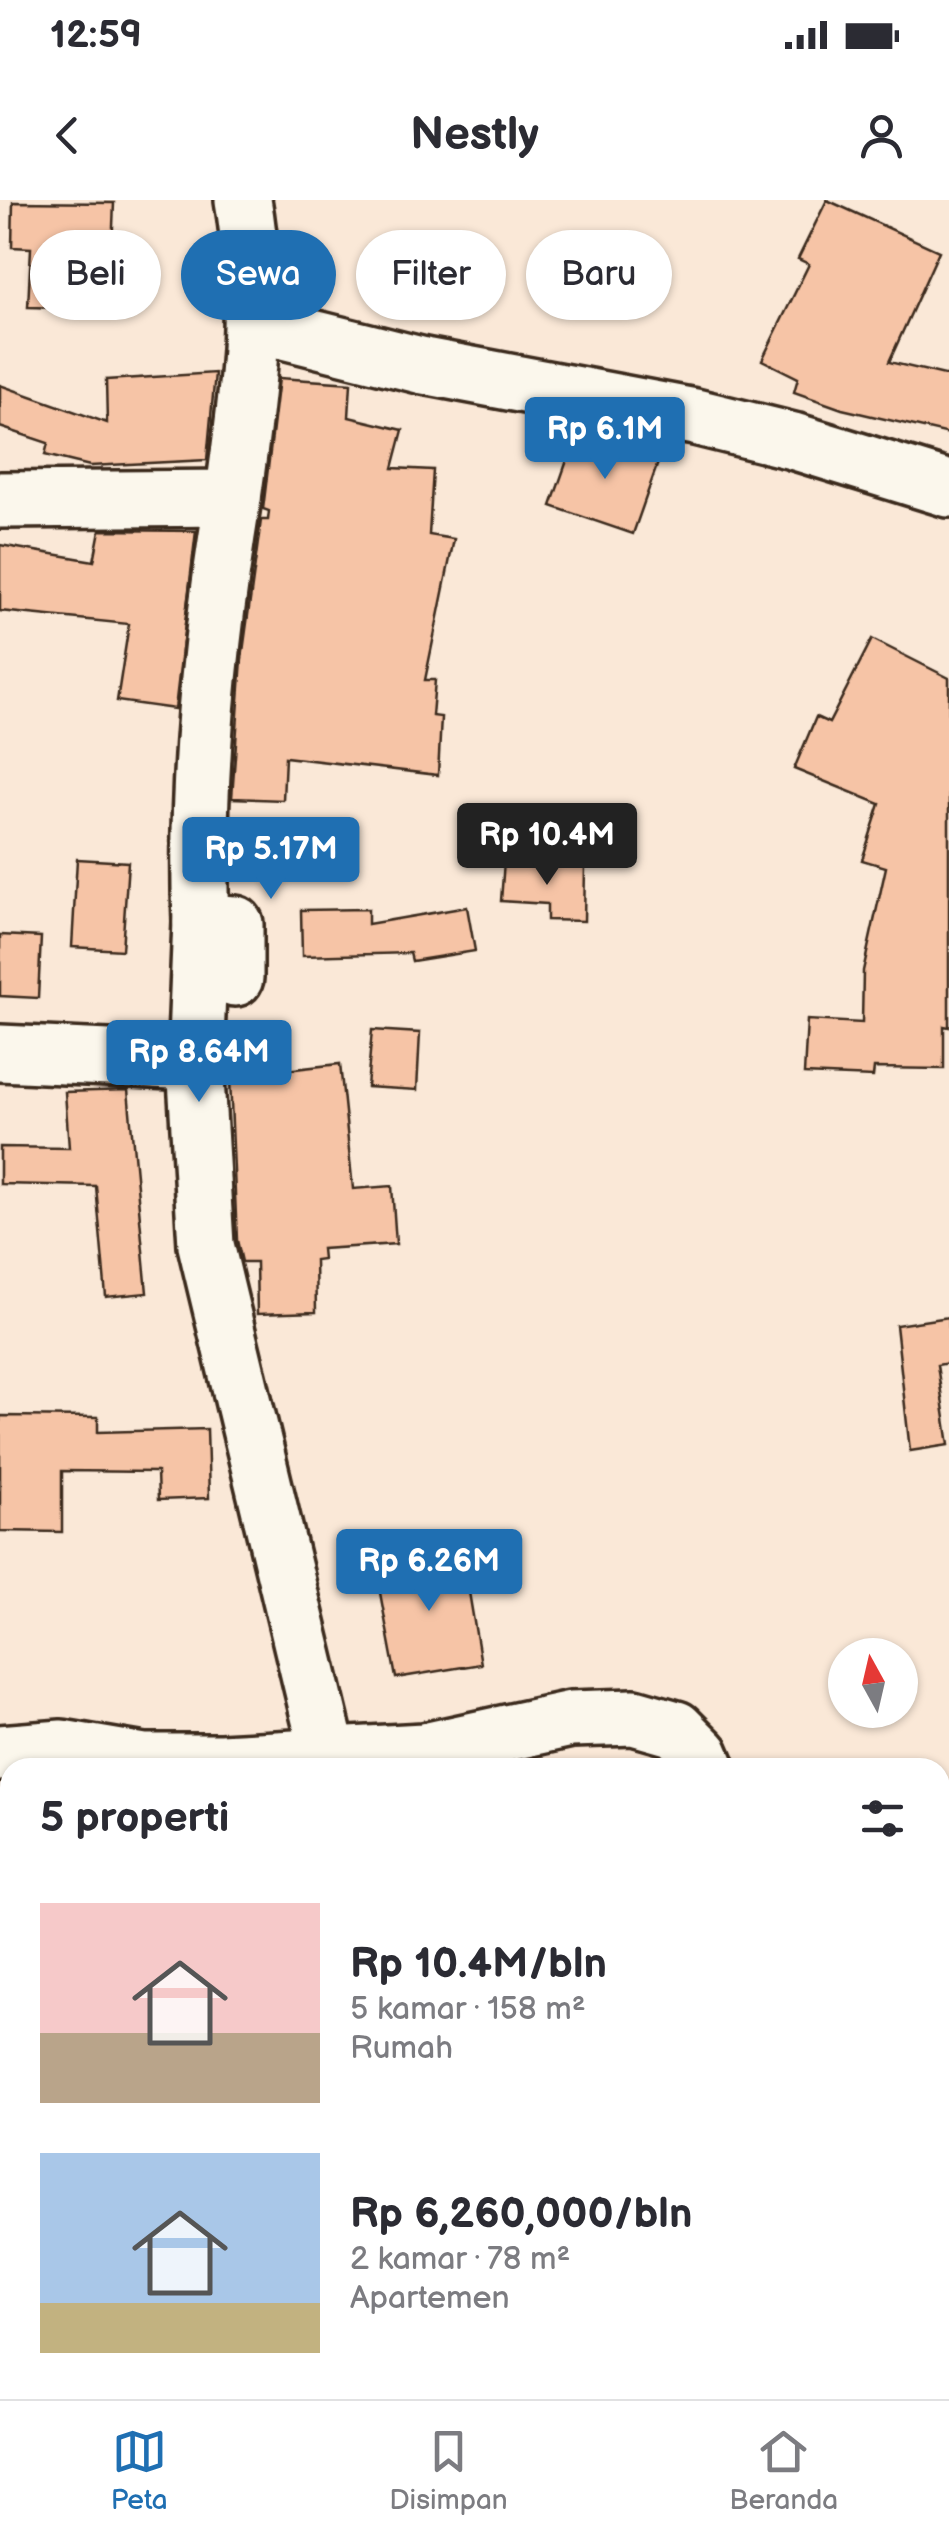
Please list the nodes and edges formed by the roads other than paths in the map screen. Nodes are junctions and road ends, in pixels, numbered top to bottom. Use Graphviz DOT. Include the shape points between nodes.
graph roads {
  1 [pos="244,200"];
  2 [pos="252,323"];
  3 [pos="949,489"];
  4 [pos="233,498"];
  5 [pos="0,500"];
  6 [pos="201,922"];
  7 [pos="235,978"];
  8 [pos="0,1053"];
  9 [pos="195,1062"];
  10 [pos="0,1754"];
  11 [pos="328,1754"];
  12 [pos="121,1758"];
  13 [pos="265,1758"];
  14 [pos="703,1758"];
  1 -- 2 [label="street"];
  2 -- 3 [label="street" via="424,366 695,417"];
  2 -- 4 [label="street"];
  4 -- 5 [label="street"];
  4 -- 6 [label="street" via="197,846"];
  6 -- 7 [label="street" via="235,924"];
  6 -- 9 [label="street"];
  8 -- 9 [label="street"];
  9 -- 11 [label="street" via="206,1245"];
  10 -- 12 [label="street" via="62,1748"];
  11 -- 13 [label="street"];
  11 -- 14 [label="street" via="424,1751 571,1720 634,1717 676,1729"];
}
